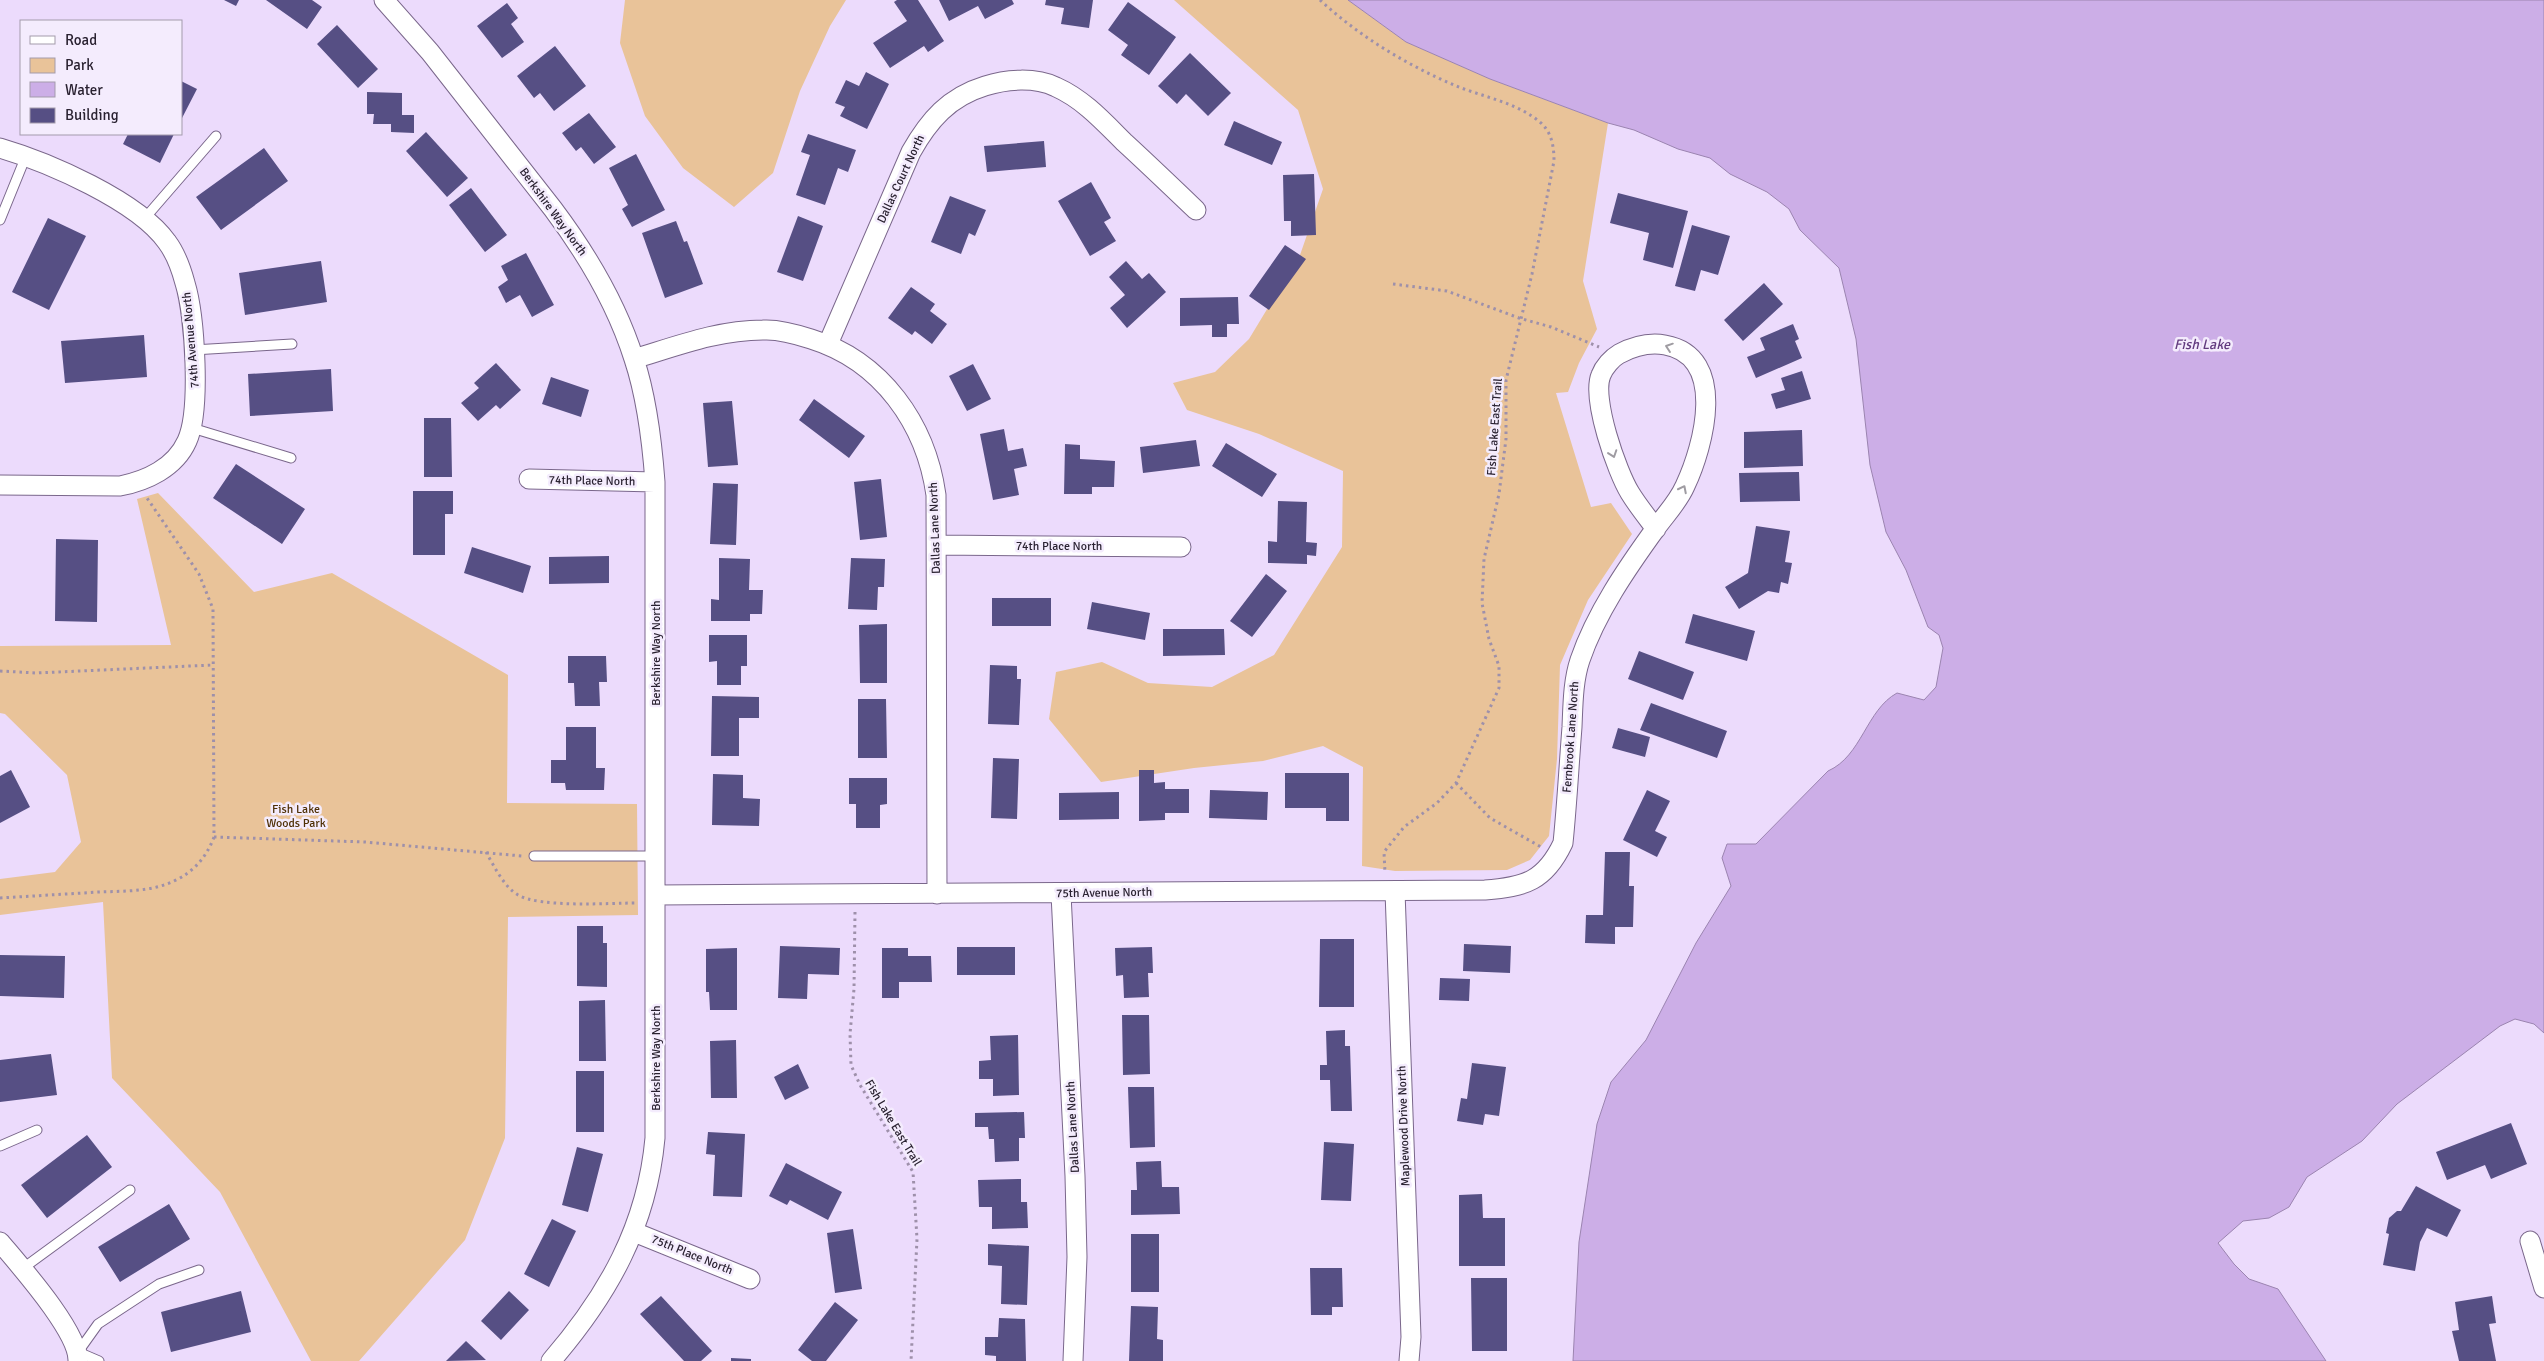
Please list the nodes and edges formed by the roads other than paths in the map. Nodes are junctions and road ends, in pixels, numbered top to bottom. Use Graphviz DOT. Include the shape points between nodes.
graph roads {
  1 [pos="384,0"];
  2 [pos="216,136"];
  3 [pos="0,148"];
  4 [pos="26,155"];
  5 [pos="1196,210"];
  6 [pos="145,218"];
  7 [pos="0,220"];
  8 [pos="292,344"];
  9 [pos="828,344"];
  10 [pos="193,350"];
  11 [pos="634,359"];
  12 [pos="192,428"];
  13 [pos="291,458"];
  14 [pos="529,479"];
  15 [pos="655,482"];
  16 [pos="0,485"];
  17 [pos="1656,529"];
  18 [pos="937,545"];
  19 [pos="1181,546"];
  20 [pos="534,856"];
  21 [pos="656,856"];
  22 [pos="1551,864"];
  23 [pos="1391,891"];
  24 [pos="937,894"];
  25 [pos="1061,894"];
  26 [pos="657,895"];
  27 [pos="37,1130"];
  28 [pos="0,1146"];
  29 [pos="130,1190"];
  30 [pos="634,1232"];
  31 [pos="2530,1241"];
  32 [pos="0,1242"];
  33 [pos="22,1269"];
  34 [pos="200,1270"];
  35 [pos="750,1278"];
  36 [pos="2544,1288"];
  37 [pos="78,1356"];
  38 [pos="99,1361"];
  39 [pos="551,1361"];
  40 [pos="1073,1361"];
  41 [pos="1409,1361"];
  1 -- 11 [label="street, Berkshire Way North" via="430,52 572,235 606,296"];
  2 -- 6 [label="lane"];
  3 -- 4 [label="street, 74th Avenue North"];
  4 -- 6 [label="street, 74th Avenue North" via="122,202"];
  4 -- 7 [label="lane"];
  5 -- 9 [label="street, Dallas Court North" via="1084,103 1055,86 1024,80 996,82 967,91 925,126"];
  6 -- 10 [label="street, 74th Avenue North" via="166,241 178,262 190,308"];
  8 -- 10 [label="lane"];
  9 -- 11 [label="street, Dallas Lane North" via="765,330 732,332"];
  9 -- 18 [label="street, Dallas Lane North" via="855,359 874,375 910,415 932,468"];
  10 -- 12 [label="street, 74th Avenue North" via="195,394"];
  11 -- 15 [label="street, Berkshire Way North" via="649,426"];
  12 -- 13 [label="lane"];
  12 -- 16 [label="street, 74th Avenue North" via="186,443 172,461 139,482 99,486"];
  14 -- 15 [label="street, 74th Place North"];
  15 -- 21 [label="street, Berkshire Way North"];
  17 -- 17 [label="street, Fernbrook Lane North, one-way" via="1676,502 1695,460 1706,410 1705,386 1695,363 1671,346 1652,343 1631,348 1612,359 1601,375 1598,390 1613,453 1629,492"];
  17 -- 22 [label="street, Fernbrook Lane North" via="1601,612 1580,661 1575,678 1563,843"];
  18 -- 19 [label="street, 74th Place North"];
  18 -- 24 [label="street, Dallas Lane North"];
  20 -- 21 [label="lane"];
  21 -- 26 [label="street, Berkshire Way North"];
  22 -- 23 [label="street, 75th Avenue North" via="1523,885 1506,889"];
  23 -- 25 [label="street, 75th Avenue North"];
  23 -- 41 [label="street, Maplewood Drive North" via="1411,1337"];
  24 -- 25 [label="street, 75th Avenue North"];
  24 -- 26 [label="street, 75th Avenue North"];
  25 -- 40 [label="street, Dallas Lane North" via="1076,1185"];
  26 -- 30 [label="street, Berkshire Way North" via="655,1138 652,1172"];
  27 -- 28 [label="lane"];
  29 -- 33 [label="lane"];
  30 -- 35 [label="street, 75th Place North"];
  30 -- 39 [label="street, Berkshire Way North" via="600,1300"];
  31 -- 36 [label="street"];
  32 -- 33 [label="street"];
  33 -- 37 [label="street" via="53,1310"];
  34 -- 37 [label="lane" via="159,1284 98,1324"];
  37 -- 38 [label="lane"];
}
